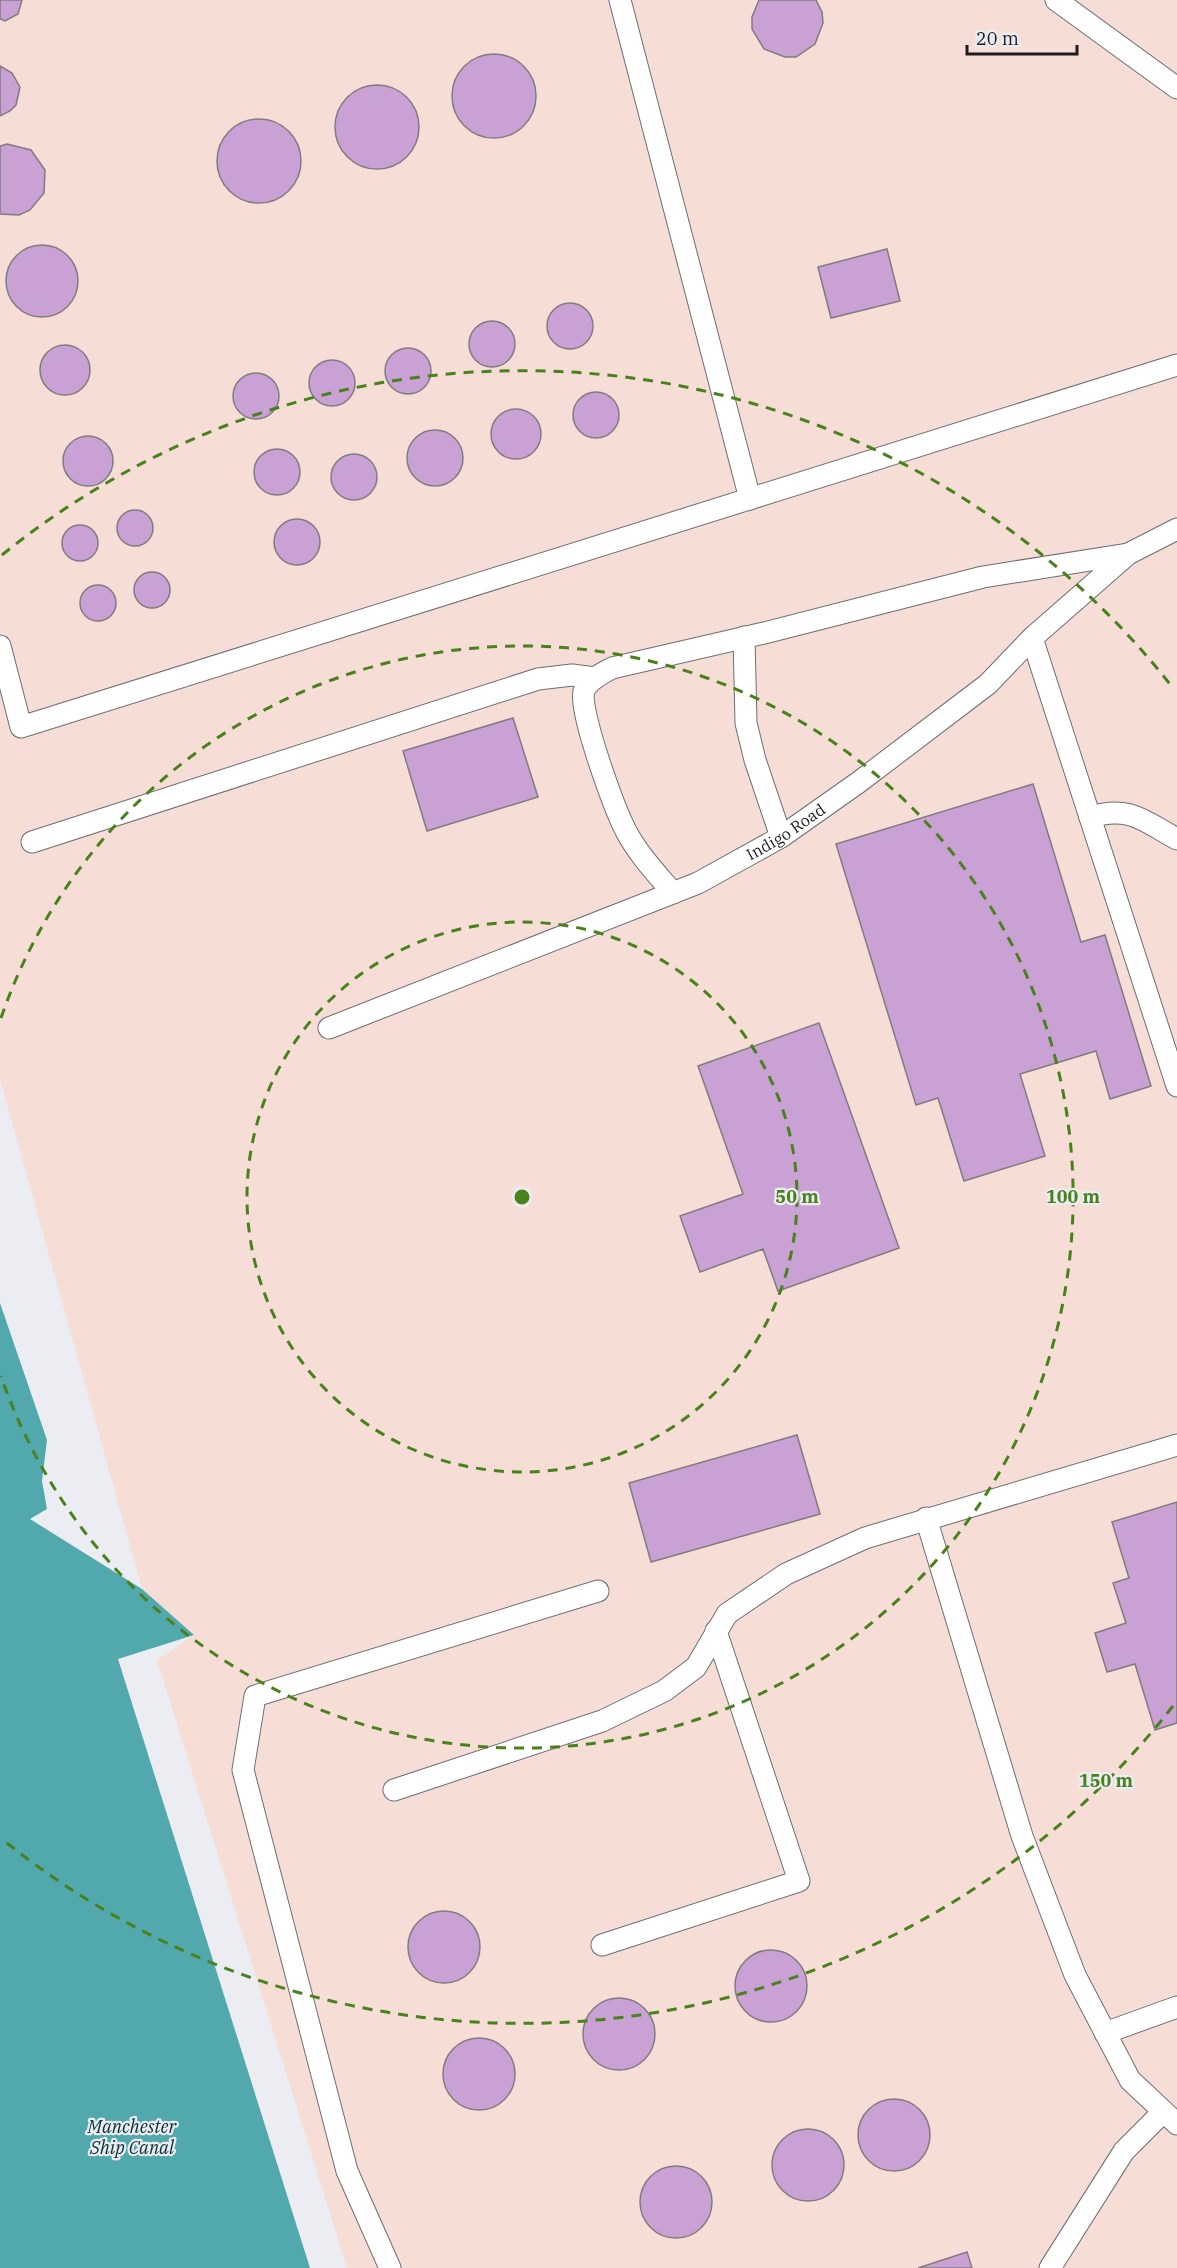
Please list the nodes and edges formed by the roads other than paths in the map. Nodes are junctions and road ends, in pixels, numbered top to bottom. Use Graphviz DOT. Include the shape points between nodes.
graph roads {
  1 [pos="620,0"];
  2 [pos="1056,0"];
  3 [pos="1177,88"];
  4 [pos="1177,365"];
  5 [pos="750,499"];
  6 [pos="1177,529"];
  7 [pos="1128,554"];
  8 [pos="744,637"];
  9 [pos="1032,638"];
  10 [pos="0,646"];
  11 [pos="595,678"];
  12 [pos="1090,817"];
  13 [pos="780,837"];
  14 [pos="1177,840"];
  15 [pos="32,842"];
  16 [pos="672,893"];
  17 [pos="329,1028"];
  18 [pos="1177,1086"];
  19 [pos="1177,1445"];
  20 [pos="926,1518"];
  21 [pos="598,1591"];
  22 [pos="716,1631"];
  23 [pos="394,1790"];
  24 [pos="602,1945"];
  25 [pos="1177,2007"];
  26 [pos="1105,2033"];
  27 [pos="1170,2118"];
  28 [pos="390,2268"];
  29 [pos="1050,2268"];
  1 -- 5 [label="lane"];
  2 -- 3 [label="lane"];
  4 -- 5 [label="lane"];
  5 -- 10 [label="lane" via="21,728"];
  6 -- 7 [label="lane, Indigo Road"];
  7 -- 8 [label="lane" via="983,577"];
  7 -- 9 [label="lane, Indigo Road"];
  8 -- 11 [label="lane" via="612,668"];
  8 -- 13 [label="lane" via="746,723"];
  9 -- 12 [label="lane"];
  9 -- 13 [label="lane, Indigo Road" via="988,684"];
  11 -- 15 [label="lane" via="572,675 538,679"];
  11 -- 16 [label="lane" via="584,690 583,711 614,799 625,829"];
  12 -- 14 [label="lane" via="1110,810 1131,814"];
  12 -- 18 [label="lane"];
  13 -- 16 [label="lane, Indigo Road" via="698,883"];
  16 -- 17 [label="lane, Indigo Road"];
  19 -- 20 [label="lane"];
  20 -- 22 [label="lane" via="866,1538 786,1574 727,1614"];
  20 -- 26 [label="lane" via="1022,1836 1076,1975"];
  21 -- 28 [label="lane" via="255,1696 243,1770 347,2171"];
  22 -- 23 [label="lane" via="696,1667 664,1691 602,1721"];
  22 -- 24 [label="lane" via="799,1881"];
  25 -- 26 [label="lane"];
  26 -- 27 [label="lane" via="1130,2080"];
  27 -- 29 [label="lane" via="1125,2151"];
}
